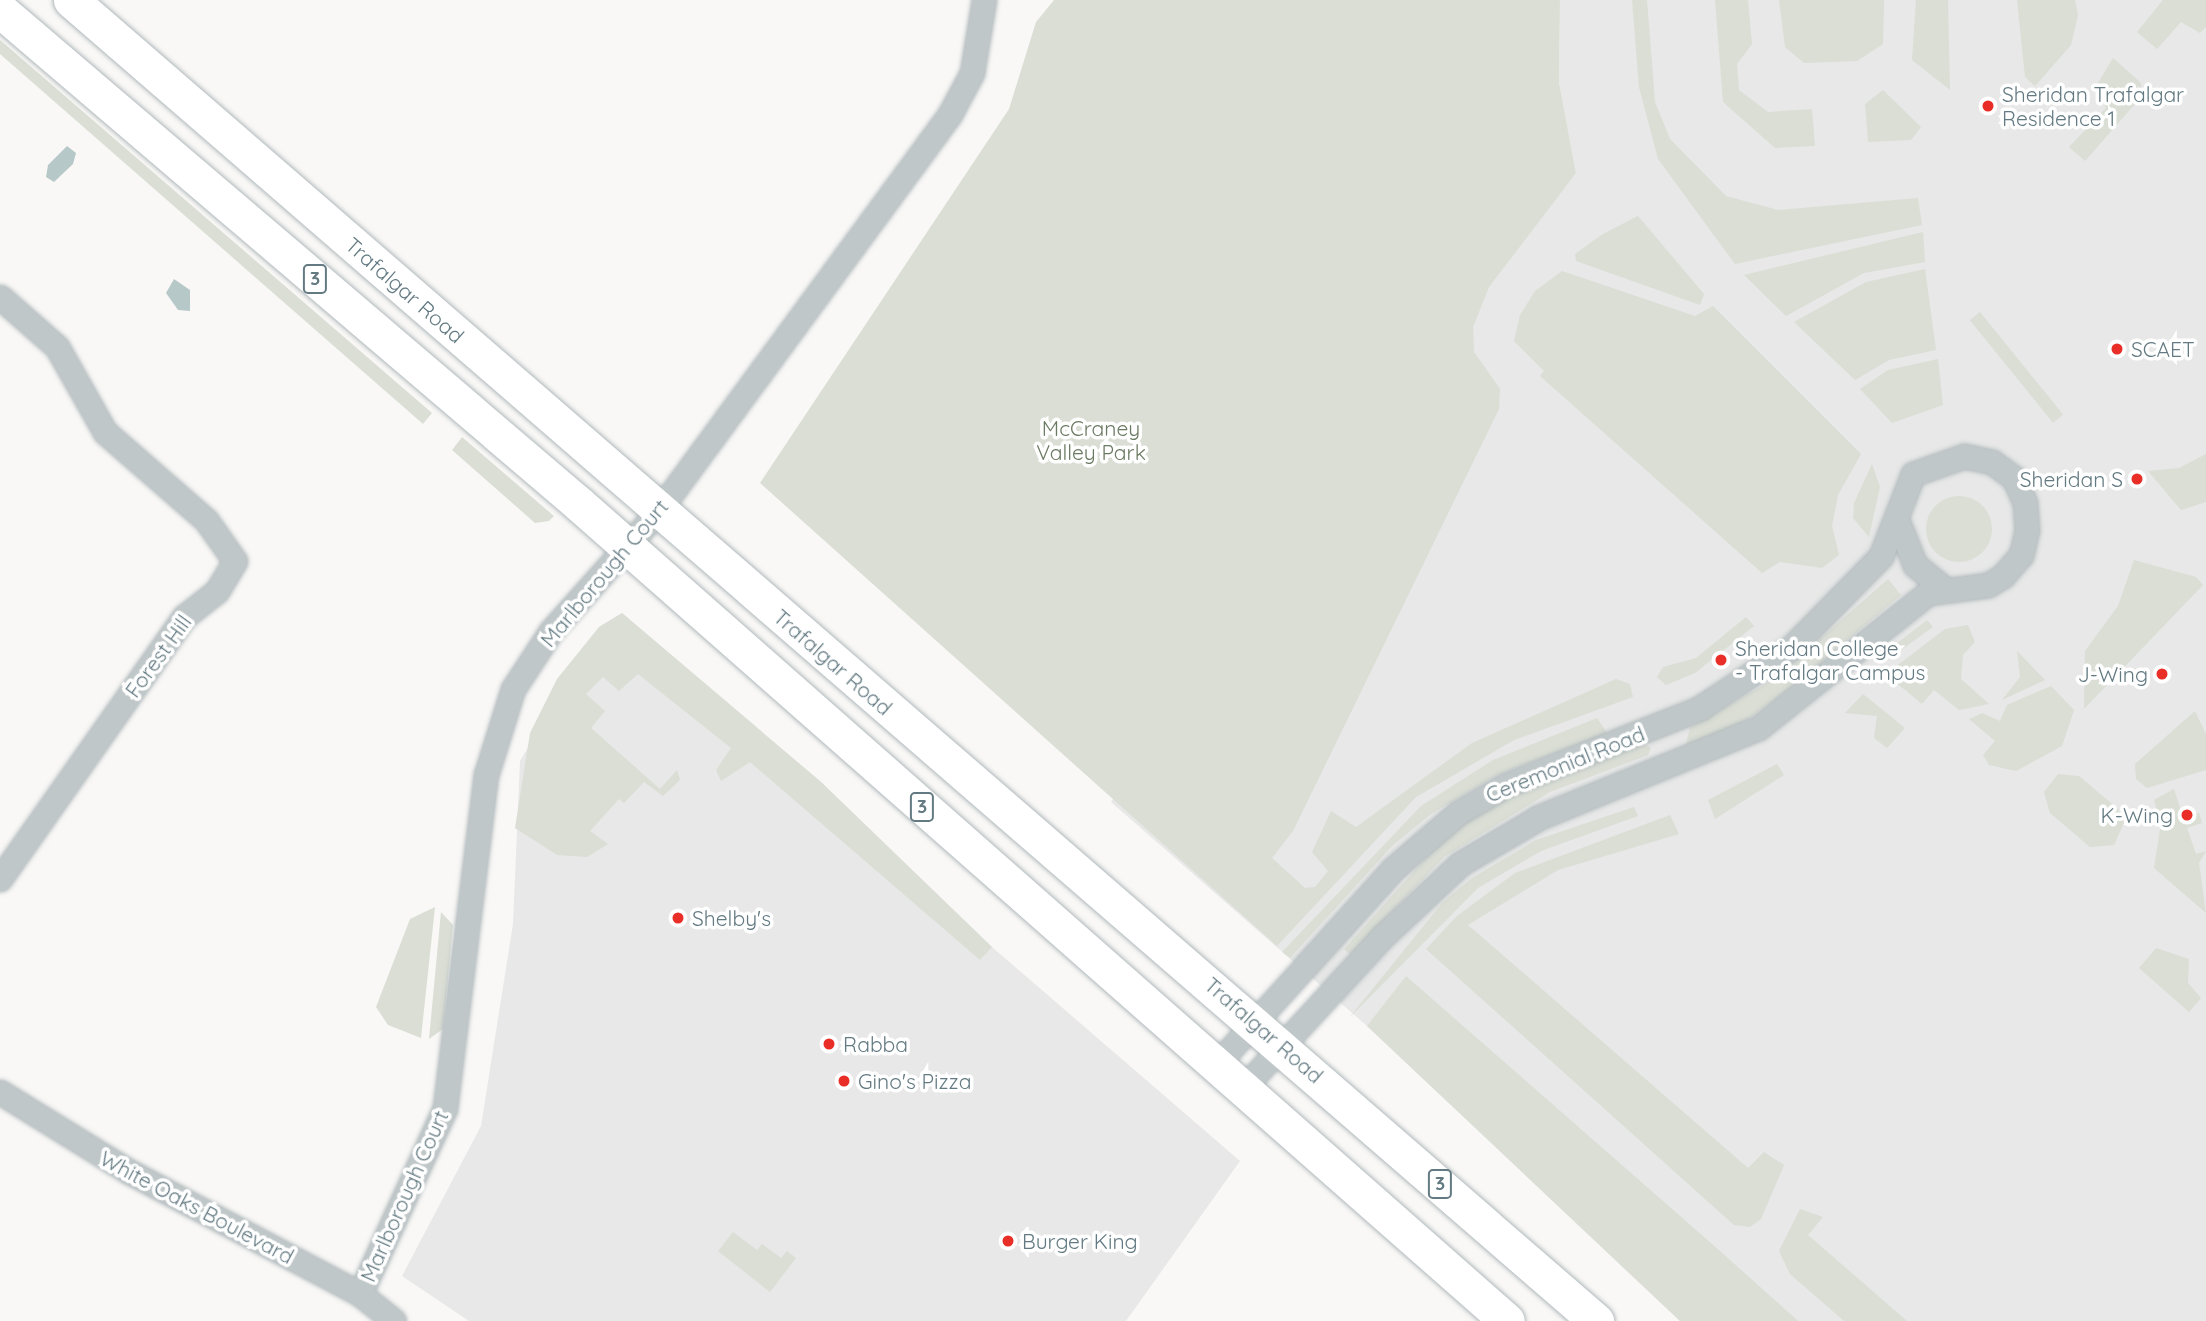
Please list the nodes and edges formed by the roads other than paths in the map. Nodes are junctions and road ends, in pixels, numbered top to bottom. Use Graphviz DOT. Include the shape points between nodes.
graph roads {
  1 [pos="71,0"];
  2 [pos="984,0"];
  3 [pos="0,10"];
  4 [pos="0,297"];
  5 [pos="660,509"];
  6 [pos="1897,520"];
  7 [pos="629,548"];
  8 [pos="1942,588"];
  9 [pos="0,878"];
  10 [pos="1255,1023"];
  11 [pos="1282,1048"];
  12 [pos="1217,1063"];
  13 [pos="1244,1087"];
  14 [pos="0,1092"];
  15 [pos="360,1294"];
  16 [pos="394,1321"];
  17 [pos="1507,1321"];
  18 [pos="1596,1321"];
  1 -- 5 [label="main road, Trafalgar Road / 3"];
  2 -- 5 [label="street, Marlborough Court" via="972,73 950,114"];
  3 -- 7 [label="main road, 3"];
  4 -- 9 [label="street, Forest Hill" via="57,347 105,432 206,520 235,561 217,591 184,617"];
  5 -- 7 [label="street, Marlborough Court"];
  5 -- 10 [label="main road, Trafalgar Road / 3"];
  6 -- 8 [label="street" via="1915,565"];
  6 -- 8 [label="street, Ceremonial Road" via="1905,484 1936,461 1979,458 2014,478 2027,517 2021,555 1988,585"];
  6 -- 10 [label="street, Ceremonial Road" via="1887,548 1857,585 1744,682 1679,717 1506,785 1458,813 1392,870"];
  7 -- 12 [label="main road, 3"];
  7 -- 15 [label="street, Marlborough Court" via="551,631 513,689 496,732 445,1108"];
  8 -- 11 [label="street, Ceremonial Road" via="1919,599 1758,728 1538,818 1460,864 1383,936"];
  10 -- 11 [label="main road, Trafalgar Road / 3"];
  10 -- 12 [label="street, Ceremonial Road"];
  11 -- 13 [label="street, Ceremonial Road"];
  11 -- 18 [label="main road, Trafalgar Road / 3"];
  12 -- 13 [label="main road, 3"];
  13 -- 17 [label="main road, 3"];
  14 -- 15 [label="street, White Oaks Boulevard" via="128,1171"];
  15 -- 16 [label="street, White Oaks Boulevard"];
}
